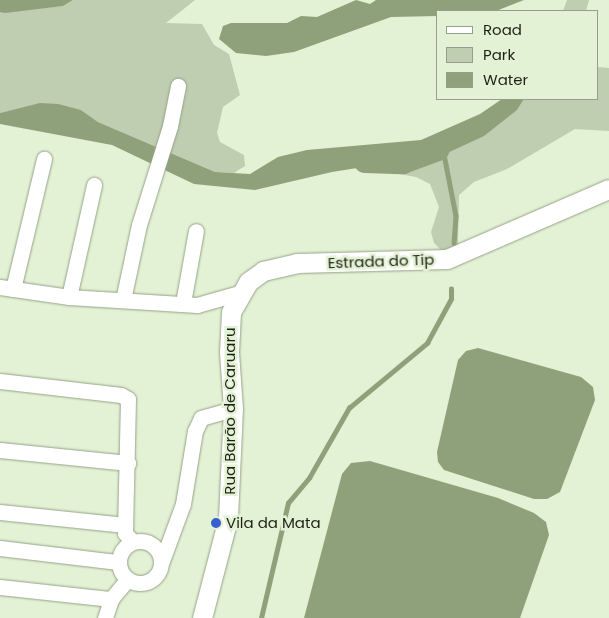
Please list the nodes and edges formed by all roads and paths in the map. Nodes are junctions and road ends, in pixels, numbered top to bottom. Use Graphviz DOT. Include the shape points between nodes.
graph roads {
  1 [pos="178,86"];
  2 [pos="44,159"];
  3 [pos="94,186"];
  4 [pos="609,189"];
  5 [pos="196,231"];
  6 [pos="6,288"];
  7 [pos="239,293"];
  8 [pos="69,296"];
  9 [pos="124,300"];
  10 [pos="190,304"];
  11 [pos="231,312"];
  12 [pos="0,382"];
  13 [pos="233,409"];
  14 [pos="0,450"];
  15 [pos="128,463"];
  16 [pos="0,512"];
  17 [pos="125,525"];
  18 [pos="174,526"];
  19 [pos="132,541"];
  20 [pos="152,544"];
  21 [pos="0,548"];
  22 [pos="162,561"];
  23 [pos="118,562"];
  24 [pos="128,580"];
  25 [pos="0,587"];
  26 [pos="111,599"];
  27 [pos="105,618"];
  28 [pos="202,618"];
  1 -- 9 [label="street"];
  2 -- 6 [label="street"];
  3 -- 8 [label="street"];
  4 -- 7 [label="street, Estrada do Tip" via="447,259 279,266 263,271"];
  5 -- 10 [label="street"];
  6 -- 8 [label="street"];
  7 -- 10 [label="street"];
  7 -- 11 [label="street, Rua Barão de Caruaru"];
  8 -- 9 [label="street"];
  9 -- 10 [label="street"];
  10 -- 11 [label="street"];
  11 -- 13 [label="street, Rua Barão de Caruaru" via="228,352"];
  12 -- 15 [label="street" via="121,395 128,399"];
  13 -- 18 [label="street" via="201,418 190,448 183,504"];
  13 -- 28 [label="street, Rua Barão de Caruaru" via="226,536"];
  14 -- 15 [label="street"];
  15 -- 17 [label="street"];
  16 -- 17 [label="street"];
  17 -- 19 [label="street" via="125,532"];
  18 -- 20 [label="street"];
  18 -- 22 [label="street"];
  19 -- 20 [label="street"];
  19 -- 23 [label="street" via="122,549"];
  20 -- 22 [label="street"];
  21 -- 23 [label="street"];
  22 -- 24 [label="street" via="158,574 148,582"];
  23 -- 24 [label="street"];
  24 -- 26 [label="street"];
  25 -- 26 [label="street"];
  26 -- 27 [label="street"];
}
